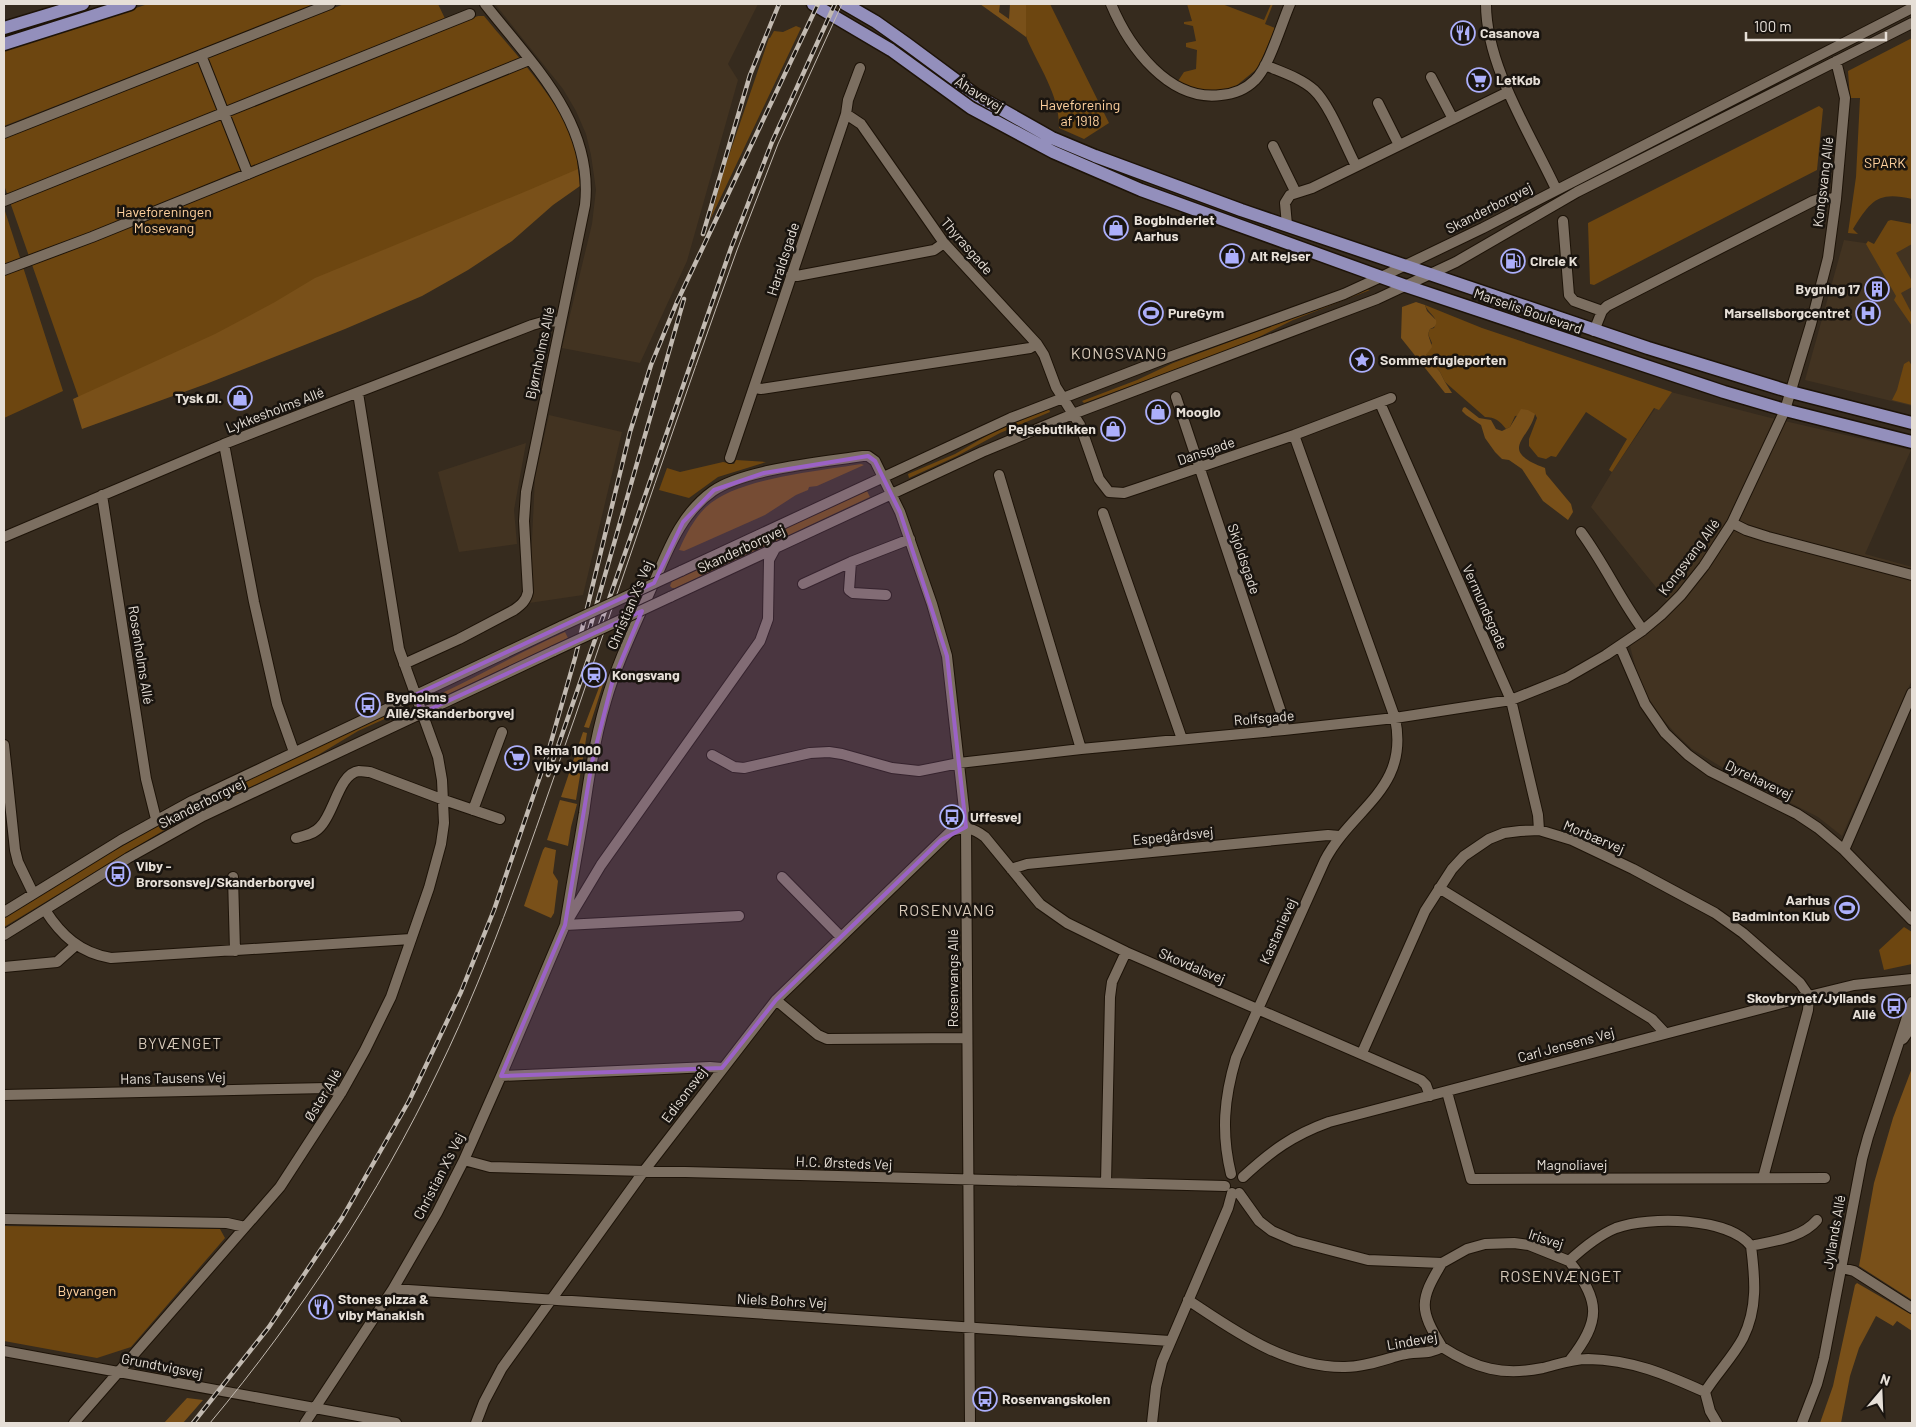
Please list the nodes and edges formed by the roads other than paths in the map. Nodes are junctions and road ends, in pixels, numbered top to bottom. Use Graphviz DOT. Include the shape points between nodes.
graph roads {
  1 [pos="83,4"];
  2 [pos="130,4"];
  3 [pos="330,4"];
  4 [pos="486,4"];
  5 [pos="813,4"];
  6 [pos="845,4"];
  7 [pos="1111,4"];
  8 [pos="1290,4"];
  9 [pos="1486,4"];
  10 [pos="1912,8"];
  11 [pos="470,14"];
  12 [pos="1912,23"];
  13 [pos="4,28"];
  14 [pos="4,44"];
  15 [pos="201,55"];
  16 [pos="529,60"];
  17 [pos="1836,61"];
  18 [pos="1265,65"];
  19 [pos="860,68"];
  20 [pos="1432,77"];
  21 [pos="1508,92"];
  22 [pos="1378,103"];
  23 [pos="224,113"];
  24 [pos="846,114"];
  25 [pos="1453,119"];
  26 [pos="4,133"];
  27 [pos="1399,145"];
  28 [pos="1272,146"];
  29 [pos="1356,166"];
  30 [pos="248,174"];
  31 [pos="1146,175"];
  32 [pos="1556,189"];
  33 [pos="1141,190"];
  34 [pos="1296,193"];
  35 [pos="1836,199"];
  36 [pos="4,201"];
  37 [pos="1563,220"];
  38 [pos="1287,225"];
  39 [pos="944,243"];
  40 [pos="1405,266"];
  41 [pos="4,270"];
  42 [pos="1430,274"];
  43 [pos="792,275"];
  44 [pos="1381,277"];
  45 [pos="1406,286"];
  46 [pos="1602,311"];
  47 [pos="561,322"];
  48 [pos="1594,331"];
  49 [pos="1037,344"];
  50 [pos="755,388"];
  51 [pos="358,392"];
  52 [pos="1791,392"];
  53 [pos="1063,397"];
  54 [pos="1176,397"];
  55 [pos="1391,398"];
  56 [pos="1380,403"];
  57 [pos="1785,410"];
  58 [pos="1073,414"];
  59 [pos="1912,423"];
  60 [pos="1294,435"];
  61 [pos="1912,442"];
  62 [pos="224,444"];
  63 [pos="730,458"];
  64 [pos="1199,468"];
  65 [pos="999,475"];
  66 [pos="882,476"];
  67 [pos="891,493"];
  68 [pos="102,495"];
  69 [pos="1103,513"];
  70 [pos="1732,523"];
  71 [pos="1581,532"];
  72 [pos="4,537"];
  73 [pos="910,539"];
  74 [pos="777,546"];
  75 [pos="851,562"];
  76 [pos="1912,575"];
  77 [pos="804,584"];
  78 [pos="886,595"];
  79 [pos="1643,630"];
  80 [pos="1620,646"];
  81 [pos="404,664"];
  82 [pos="1566,678"];
  83 [pos="1912,693"];
  84 [pos="415,695"];
  85 [pos="1511,700"];
  86 [pos="422,713"];
  87 [pos="1395,718"];
  88 [pos="1284,730"];
  89 [pos="502,732"];
  90 [pos="1182,739"];
  91 [pos="4,745"];
  92 [pos="1081,748"];
  93 [pos="294,752"];
  94 [pos="712,756"];
  95 [pos="959,763"];
  96 [pos="444,800"];
  97 [pos="473,810"];
  98 [pos="500,818"];
  99 [pos="156,819"];
  100 [pos="966,827"];
  101 [pos="1539,830"];
  102 [pos="1339,836"];
  103 [pos="296,838"];
  104 [pos="1844,850"];
  105 [pos="1011,869"];
  106 [pos="233,877"];
  107 [pos="782,877"];
  108 [pos="1439,888"];
  109 [pos="33,893"];
  110 [pos="45,910"];
  111 [pos="4,912"];
  112 [pos="739,916"];
  113 [pos="1912,920"];
  114 [pos="565,925"];
  115 [pos="4,935"];
  116 [pos="842,937"];
  117 [pos="412,939"];
  118 [pos="76,945"];
  119 [pos="235,951"];
  120 [pos="1126,952"];
  121 [pos="4,967"];
  122 [pos="1912,979"];
  123 [pos="1809,996"];
  124 [pos="776,1000"];
  125 [pos="1912,1002"];
  126 [pos="1258,1009"];
  127 [pos="1912,1026"];
  128 [pos="1665,1033"];
  129 [pos="967,1038"];
  130 [pos="1898,1046"];
  131 [pos="1362,1053"];
  132 [pos="722,1068"];
  133 [pos="501,1076"];
  134 [pos="1447,1092"];
  135 [pos="341,1093"];
  136 [pos="4,1096"];
  137 [pos="1430,1096"];
  138 [pos="464,1160"];
  139 [pos="644,1171"];
  140 [pos="1231,1174"];
  141 [pos="1243,1177"];
  142 [pos="1763,1178"];
  143 [pos="1825,1178"];
  144 [pos="970,1180"];
  145 [pos="1106,1183"];
  146 [pos="1232,1191"];
  147 [pos="4,1219"];
  148 [pos="1817,1220"];
  149 [pos="245,1227"];
  150 [pos="1751,1246"];
  151 [pos="1570,1261"];
  152 [pos="1442,1263"];
  153 [pos="1842,1268"];
  154 [pos="393,1290"];
  155 [pos="1188,1300"];
  156 [pos="550,1301"];
  157 [pos="1912,1308"];
  158 [pos="970,1327"];
  159 [pos="1170,1340"];
  160 [pos="1442,1347"];
  161 [pos="4,1351"];
  162 [pos="1570,1360"];
  163 [pos="120,1372"];
  164 [pos="1705,1392"];
  165 [pos="314,1408"];
  166 [pos="74,1423"];
  167 [pos="305,1423"];
  168 [pos="396,1423"];
  169 [pos="476,1423"];
  170 [pos="970,1423"];
  171 [pos="1152,1423"];
  172 [pos="1717,1423"];
  173 [pos="1802,1423"];
  1 -- 13 [label="main road"];
  2 -- 14 [label="main road"];
  3 -- 15 [label="street"];
  4 -- 16 [label="street, Bjørnholms Allé"];
  5 -- 33 [label="main road, Åhavevej" via="891,50 971,108 1052,152"];
  6 -- 31 [label="main road, Åhavevej" via="876,22 1001,111 1052,138"];
  7 -- 18 [label="street" via="1136,48 1165,78 1180,88 1198,95 1229,94 1257,79"];
  8 -- 18 [label="street"];
  9 -- 21 [label="street" via="1491,47"];
  10 -- 32 [label="street, Skanderborgvej"];
  11 -- 23 [label="street"];
  12 -- 17 [label="street, Skanderborgvej"];
  15 -- 23 [label="street"];
  15 -- 26 [label="street"];
  16 -- 30 [label="street"];
  16 -- 47 [label="street, Bjørnholms Allé" via="569,116 581,146 587,176 585,204"];
  17 -- 35 [label="street, Kongsvang Allé" via="1845,98"];
  17 -- 42 [label="street, Skanderborgvej" via="1577,192"];
  18 -- 29 [label="street" via="1314,90 1323,101"];
  19 -- 24 [label="street, Haraldsgade"];
  20 -- 25 [label="street"];
  21 -- 25 [label="street"];
  21 -- 32 [label="street"];
  22 -- 27 [label="street"];
  23 -- 30 [label="street"];
  23 -- 36 [label="street"];
  24 -- 39 [label="street, Thyrasgade" via="860,124"];
  24 -- 43 [label="street, Haraldsgade"];
  25 -- 27 [label="street"];
  27 -- 29 [label="street"];
  28 -- 34 [label="street"];
  29 -- 34 [label="street"];
  30 -- 41 [label="street"];
  31 -- 38 [label="main road, Marselis Boulevard"];
  32 -- 40 [label="street, Skanderborgvej"];
  33 -- 44 [label="main road, Marselis Boulevard"];
  34 -- 38 [label="street" via="1290,194 1285,203"];
  35 -- 46 [label="street" via="1813,201"];
  35 -- 52 [label="street, Kongsvang Allé" via="1828,258"];
  37 -- 46 [label="street" via="1569,295 1574,301"];
  38 -- 40 [label="main road, Marselis Boulevard"];
  39 -- 43 [label="street" via="934,250"];
  39 -- 49 [label="street, Thyrasgade"];
  40 -- 42 [label="main road, Marselis Boulevard"];
  40 -- 44 [label="street, Skanderborgvej"];
  42 -- 45 [label="street, Skanderborgvej"];
  42 -- 48 [label="main road, Marselis Boulevard"];
  43 -- 50 [label="street, Haraldsgade"];
  44 -- 45 [label="main road, Marselis Boulevard"];
  44 -- 53 [label="street, Skanderborgvej" via="1344,294"];
  45 -- 57 [label="main road, Marselis Boulevard" via="1706,387"];
  45 -- 58 [label="street, Skanderborgvej"];
  46 -- 48 [label="street"];
  47 -- 51 [label="street, Lykkesholms Allé" via="546,321 532,325"];
  47 -- 81 [label="street, Bjørnholms Allé" via="526,492 526,598 514,610"];
  48 -- 52 [label="main road, Marselis Boulevard"];
  49 -- 50 [label="street" via="1030,348"];
  49 -- 53 [label="street, Thyrasgade"];
  50 -- 63 [label="street, Haraldsgade"];
  51 -- 62 [label="street, Lykkesholms Allé"];
  51 -- 81 [label="street"];
  52 -- 57 [label="street, Kongsvang Allé"];
  52 -- 59 [label="main road, Marselis Boulevard"];
  53 -- 58 [label="street"];
  53 -- 66 [label="street, Skanderborgvej"];
  54 -- 64 [label="street, Skjoldsgade"];
  55 -- 56 [label="street, Dansgade"];
  56 -- 60 [label="street, Dansgade"];
  56 -- 85 [label="street, Vermundsgade"];
  57 -- 61 [label="main road, Marselis Boulevard"];
  57 -- 70 [label="street, Kongsvang Allé"];
  58 -- 64 [label="street, Dansgade" via="1080,425 1098,479 1109,492 1124,493"];
  58 -- 67 [label="street, Skanderborgvej"];
  60 -- 64 [label="street, Dansgade"];
  60 -- 87 [label="street, Kastanievej"];
  62 -- 68 [label="street, Lykkesholms Allé"];
  62 -- 93 [label="street" via="277,704"];
  64 -- 88 [label="street, Skjoldsgade" via="1282,715"];
  65 -- 92 [label="street"];
  66 -- 67 [label="street, Christian X's Vej"];
  66 -- 84 [label="street, Skanderborgvej, bridge"];
  66 -- 114 [label="street, Christian X's Vej" via="875,460 864,456 738,479 714,490 683,522 622,656 606,702 592,762"];
  67 -- 73 [label="street, Rosenvangs Allé"];
  67 -- 74 [label="street, Skanderborgvej"];
  68 -- 72 [label="street, Lykkesholms Allé"];
  68 -- 99 [label="street, Rosenholms Allé" via="146,780"];
  69 -- 90 [label="street"];
  70 -- 76 [label="street" via="1768,537"];
  70 -- 79 [label="street, Kongsvang Allé" via="1681,594"];
  71 -- 79 [label="street"];
  73 -- 75 [label="street"];
  73 -- 95 [label="street, Rosenvangs Allé" via="947,656"];
  74 -- 86 [label="street, Skanderborgvej, bridge"];
  74 -- 114 [label="street, Christian X's Vej" via="769,560 768,619 760,641 601,865"];
  75 -- 77 [label="street"];
  75 -- 78 [label="street" via="849,590"];
  79 -- 80 [label="street, Kongsvang Allé"];
  80 -- 82 [label="street, Kongsvang Allé"];
  80 -- 104 [label="street, Dyrehavevej" via="1645,704 1665,733 1688,755 1710,771 1797,814"];
  81 -- 84 [label="street"];
  82 -- 85 [label="street, Rolfsgade"];
  83 -- 104 [label="street"];
  84 -- 86 [label="street"];
  84 -- 93 [label="street, Skanderborgvej"];
  85 -- 87 [label="street, Rolfsgade"];
  85 -- 101 [label="street, Vermundsgade"];
  86 -- 96 [label="street, Øster Allé" via="438,757"];
  86 -- 110 [label="street, Skanderborgvej" via="203,816"];
  87 -- 88 [label="street, Rolfsgade"];
  87 -- 102 [label="street, Kastanievej" via="1399,737 1392,769 1371,803"];
  88 -- 90 [label="street, Rolfsgade"];
  89 -- 97 [label="street"];
  90 -- 92 [label="street, Rolfsgade"];
  91 -- 109 [label="street" via="15,850"];
  92 -- 95 [label="street, Rolfsgade"];
  93 -- 99 [label="street, Skanderborgvej"];
  94 -- 95 [label="street" via="734,767 744,768 822,752 906,770 919,771"];
  95 -- 100 [label="street, Rosenvangs Allé"];
  96 -- 97 [label="street"];
  96 -- 103 [label="street" via="370,772 358,771 348,775 321,827"];
  96 -- 117 [label="street, Øster Allé" via="441,844"];
  97 -- 98 [label="street"];
  99 -- 109 [label="street, Skanderborgvej"];
  100 -- 105 [label="street, Skovdalsvej" via="985,837"];
  100 -- 116 [label="street, Edisonsvej" via="940,840"];
  100 -- 129 [label="street, Rosenvangs Allé"];
  101 -- 108 [label="street, Morbærvej" via="1504,833 1475,847 1452,869"];
  101 -- 123 [label="street, Morbærvej" via="1572,840 1642,873 1715,913 1783,967"];
  102 -- 105 [label="street, Espegårdsvej" via="1027,864"];
  102 -- 126 [label="street, Kastanievej" via="1324,860"];
  104 -- 113 [label="street, Dyrehavevej"];
  105 -- 120 [label="street, Skovdalsvej" via="1051,913"];
  106 -- 119 [label="street"];
  107 -- 116 [label="street"];
  108 -- 128 [label="street" via="1652,1019"];
  108 -- 131 [label="street, Morbærvej" via="1425,911"];
  109 -- 111 [label="street, Skanderborgvej"];
  110 -- 115 [label="street, Skanderborgvej"];
  110 -- 118 [label="street" via="60,931"];
  112 -- 114 [label="street"];
  114 -- 133 [label="street, Christian X's Vej"];
  116 -- 124 [label="street, Edisonsvej"];
  117 -- 119 [label="street"];
  117 -- 135 [label="street, Øster Allé" via="390,997"];
  118 -- 119 [label="street" via="111,958"];
  118 -- 121 [label="street" via="57,962"];
  120 -- 126 [label="street, Skovdalsvej"];
  120 -- 145 [label="street" via="1112,982 1110,997"];
  122 -- 123 [label="street, Carl Jensens Vej" via="1854,985"];
  123 -- 128 [label="street, Carl Jensens Vej"];
  123 -- 142 [label="street"];
  124 -- 129 [label="street" via="818,1036 827,1039"];
  124 -- 132 [label="street, Edisonsvej"];
  125 -- 130 [label="street, Jyllands Allé"];
  126 -- 131 [label="street, Skovdalsvej"];
  126 -- 140 [label="street, Kastanievej" via="1236,1058 1225,1104 1225,1150"];
  127 -- 130 [label="street, Jyllands Allé"];
  128 -- 134 [label="street, Carl Jensens Vej"];
  129 -- 144 [label="street, Rosenvangs Allé"];
  130 -- 153 [label="street, Jyllands Allé" via="1868,1137"];
  131 -- 137 [label="street, Skovdalsvej" via="1421,1080"];
  132 -- 133 [label="street"];
  132 -- 139 [label="street, Edisonsvej"];
  133 -- 138 [label="street, Christian X's Vej"];
  134 -- 137 [label="street, Carl Jensens Vej"];
  134 -- 142 [label="street, Magnoliavej" via="1471,1179"];
  135 -- 136 [label="street, Hans Tausens Vej" via="327,1088"];
  135 -- 149 [label="street, Øster Allé" via="280,1187"];
  137 -- 141 [label="street, Carl Jensens Vej" via="1307,1130 1277,1147"];
  138 -- 139 [label="street, H.C. Ørsteds Vej" via="490,1167"];
  138 -- 154 [label="street, Christian X's Vej"];
  139 -- 144 [label="street, H.C. Ørsteds Vej"];
  139 -- 156 [label="street, Edisonsvej"];
  140 -- 141 [label="street"];
  140 -- 146 [label="street" via="1226,1179"];
  141 -- 146 [label="street" via="1245,1186"];
  142 -- 143 [label="street, Magnoliavej"];
  144 -- 145 [label="street, H.C. Ørsteds Vej"];
  144 -- 158 [label="street, Rosenvangs Allé"];
  145 -- 146 [label="street, H.C. Ørsteds Vej"];
  146 -- 152 [label="street" via="1259,1221 1294,1241 1368,1260"];
  146 -- 155 [label="street" via="1228,1208"];
  147 -- 149 [label="street" via="227,1223"];
  148 -- 150 [label="street" via="1805,1230 1785,1238"];
  149 -- 163 [label="street, Øster Allé"];
  150 -- 151 [label="street, Irisvej" via="1746,1239 1715,1225 1651,1222 1616,1228"];
  150 -- 164 [label="street" via="1756,1286 1752,1312 1742,1338"];
  151 -- 152 [label="street, Irisvej" via="1529,1245 1514,1243 1485,1244 1467,1249"];
  151 -- 162 [label="street" via="1590,1291 1594,1315 1590,1330"];
  152 -- 160 [label="street" via="1429,1285 1424,1306 1426,1319"];
  153 -- 157 [label="street" via="1854,1271"];
  153 -- 173 [label="street, Jyllands Allé" via="1824,1358"];
  154 -- 156 [label="street, Niels Bohrs Vej"];
  154 -- 165 [label="street, Christian X's Vej"];
  155 -- 159 [label="street"];
  155 -- 160 [label="street, Lindevej" via="1264,1347 1316,1365 1346,1368 1419,1352 1432,1353"];
  156 -- 158 [label="street, Niels Bohrs Vej"];
  156 -- 169 [label="street, Edisonsvej" via="491,1387"];
  158 -- 159 [label="street, Niels Bohrs Vej"];
  158 -- 170 [label="street, Rosenvangs Allé"];
  159 -- 171 [label="street" via="1156,1388"];
  160 -- 162 [label="street, Lindevej" via="1460,1359 1502,1372 1525,1372"];
  161 -- 163 [label="street, Grundtvigsvej"];
  162 -- 164 [label="street, Lindevej" via="1588,1359 1641,1366"];
  163 -- 165 [label="street, Grundtvigsvej"];
  163 -- 166 [label="street, Øster Allé"];
  164 -- 172 [label="street"];
  165 -- 167 [label="street, Christian X's Vej"];
  165 -- 168 [label="street, Grundtvigsvej"];
}
